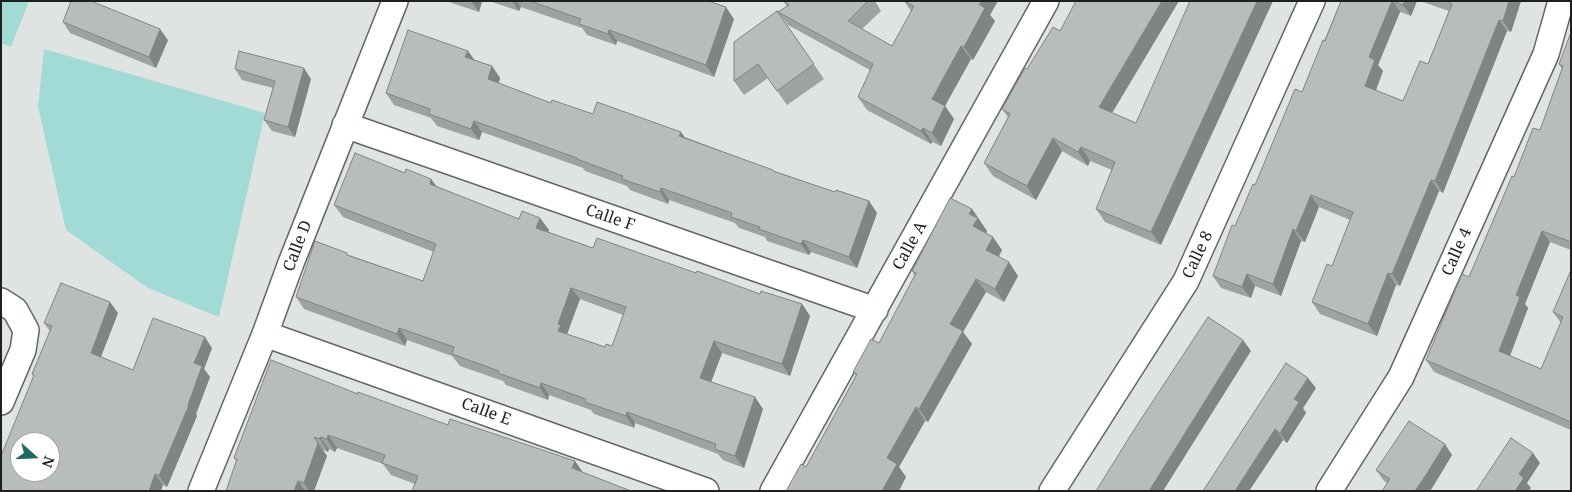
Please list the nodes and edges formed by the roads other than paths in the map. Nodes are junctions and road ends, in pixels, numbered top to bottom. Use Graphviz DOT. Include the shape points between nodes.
graph roads {
  1 [pos="394,1"];
  2 [pos="1046,1"];
  3 [pos="1312,1"];
  4 [pos="1561,1"];
  5 [pos="345,126"];
  6 [pos="1,301"];
  7 [pos="875,310"];
  8 [pos="266,334"];
  9 [pos="1,402"];
  10 [pos="201,491"];
  11 [pos="706,491"];
  12 [pos="773,491"];
  13 [pos="1052,491"];
  14 [pos="1329,491"];
  1 -- 5 [label="street, Calle D"];
  2 -- 7 [label="street, Calle A"];
  3 -- 13 [label="street, Calle 8" via="1186,281"];
  4 -- 14 [label="street, Calle 4" via="1546,54 1401,377"];
  5 -- 7 [label="street, Calle F"];
  5 -- 8 [label="street, Calle D"];
  6 -- 9 [label="street" via="15,310 26,330 23,350"];
  7 -- 12 [label="street, Calle A"];
  8 -- 10 [label="street, Calle D"];
  8 -- 11 [label="street, Calle E"];
}
